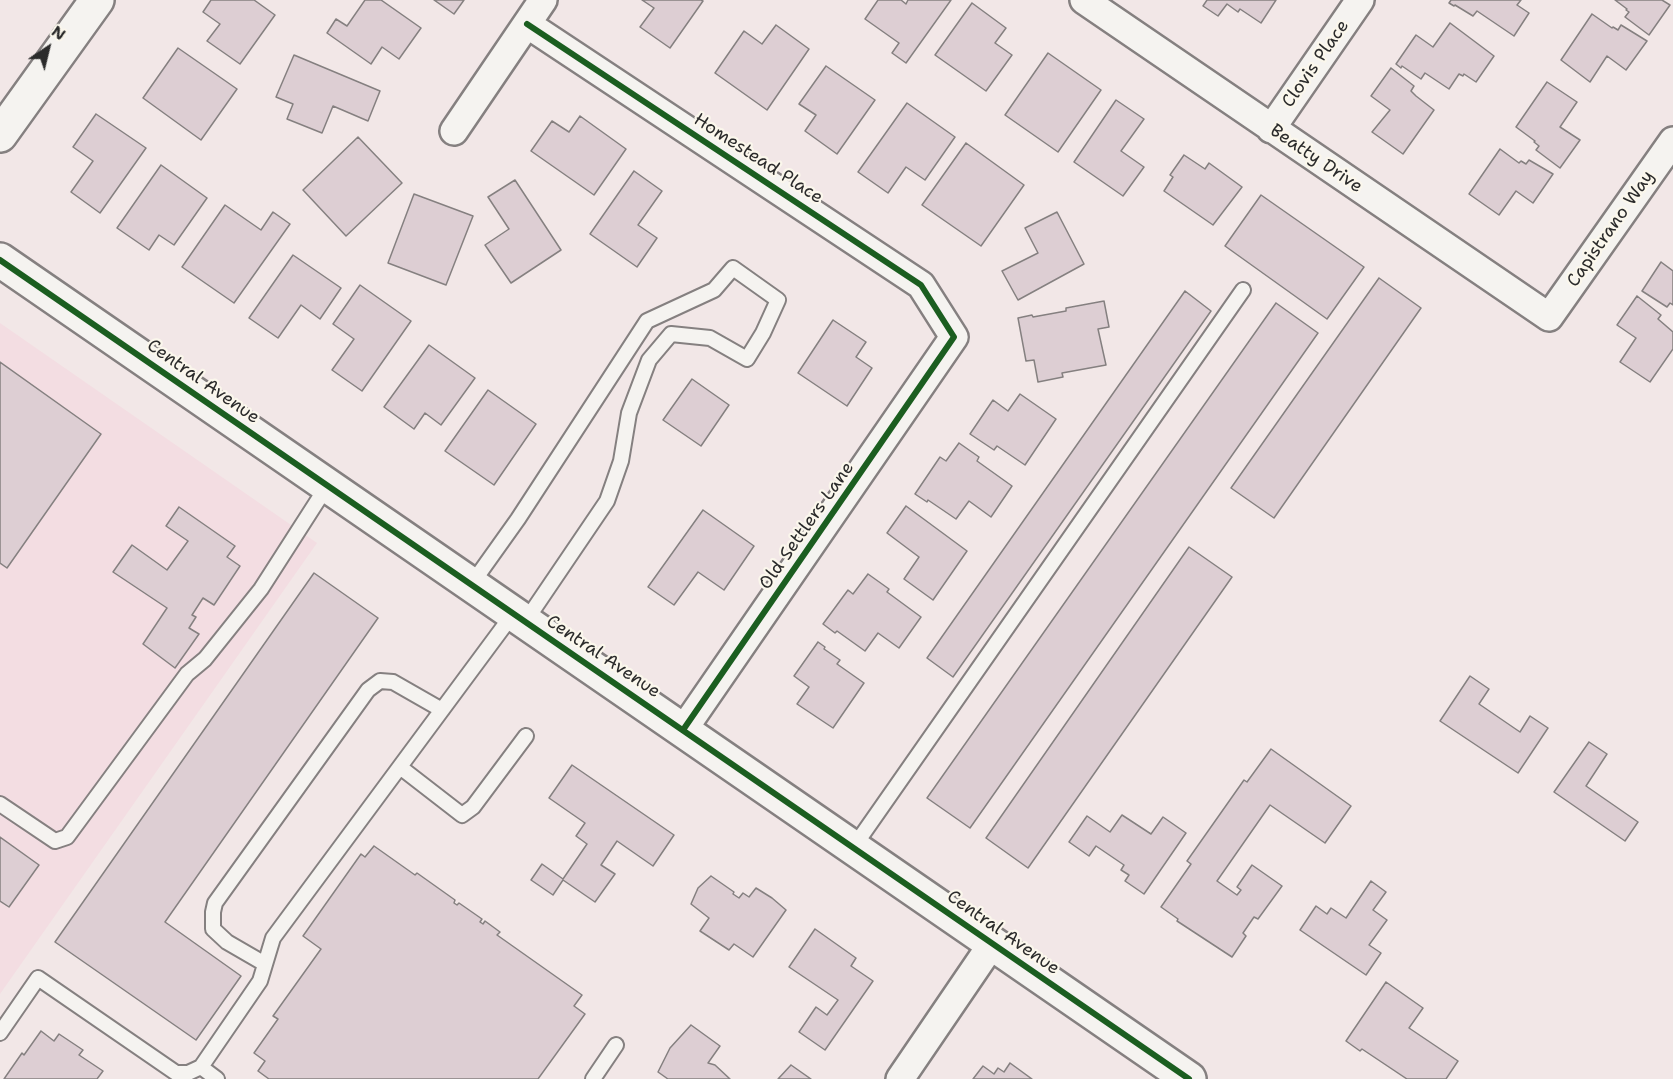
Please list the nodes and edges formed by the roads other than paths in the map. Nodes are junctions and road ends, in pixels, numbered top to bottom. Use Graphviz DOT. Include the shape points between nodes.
graph roads {
  1 [pos="97,0"];
  2 [pos="543,0"];
  3 [pos="1084,0"];
  4 [pos="1360,0"];
  5 [pos="527,24"];
  6 [pos="1271,129"];
  7 [pos="454,131"];
  8 [pos="0,135"];
  9 [pos="1673,141"];
  10 [pos="0,260"];
  11 [pos="1244,290"];
  12 [pos="1549,317"];
  13 [pos="954,337"];
  14 [pos="327,486"];
  15 [pos="471,585"];
  16 [pos="519,618"];
  17 [pos="442,710"];
  18 [pos="683,730"];
  19 [pos="526,736"];
  20 [pos="400,767"];
  21 [pos="0,804"];
  22 [pos="853,848"];
  23 [pos="992,944"];
  24 [pos="265,964"];
  25 [pos="0,1033"];
  26 [pos="616,1045"];
  27 [pos="201,1067"];
  28 [pos="217,1079"];
  29 [pos="593,1079"];
  30 [pos="900,1079"];
  31 [pos="1189,1079"];
  1 -- 8 [label="main road"];
  2 -- 5 [label="street"];
  3 -- 6 [label="street, Beatty Drive"];
  4 -- 6 [label="street, Clovis Place"];
  5 -- 7 [label="street"];
  5 -- 13 [label="street, Homestead Place" via="921,285"];
  6 -- 12 [label="street, Beatty Drive"];
  9 -- 12 [label="street, Capistrano Way"];
  10 -- 14 [label="main road, Central Avenue"];
  11 -- 22 [label="lane"];
  13 -- 18 [label="street, Old Settlers Lane"];
  14 -- 15 [label="main road, Central Avenue"];
  14 -- 21 [label="lane" via="261,589 205,659 187,674 67,837 55,841"];
  15 -- 16 [label="main road, Central Avenue"];
  15 -- 16 [label="lane" via="647,321 714,290 733,268 778,300 747,359 710,338 671,334 649,360 629,414 621,460 607,501"];
  16 -- 17 [label="lane"];
  16 -- 18 [label="main road, Central Avenue"];
  17 -- 20 [label="lane"];
  17 -- 24 [label="lane" via="393,682 380,681 368,690 215,903 213,929"];
  18 -- 22 [label="main road, Central Avenue"];
  19 -- 20 [label="lane" via="473,807 462,815"];
  20 -- 24 [label="lane" via="273,938"];
  22 -- 23 [label="main road, Central Avenue"];
  23 -- 30 [label="street"];
  23 -- 31 [label="main road, Central Avenue"];
  24 -- 27 [label="lane" via="260,981"];
  25 -- 27 [label="lane" via="38,978 176,1073"];
  26 -- 29 [label="lane"];
  27 -- 28 [label="lane"];
}
